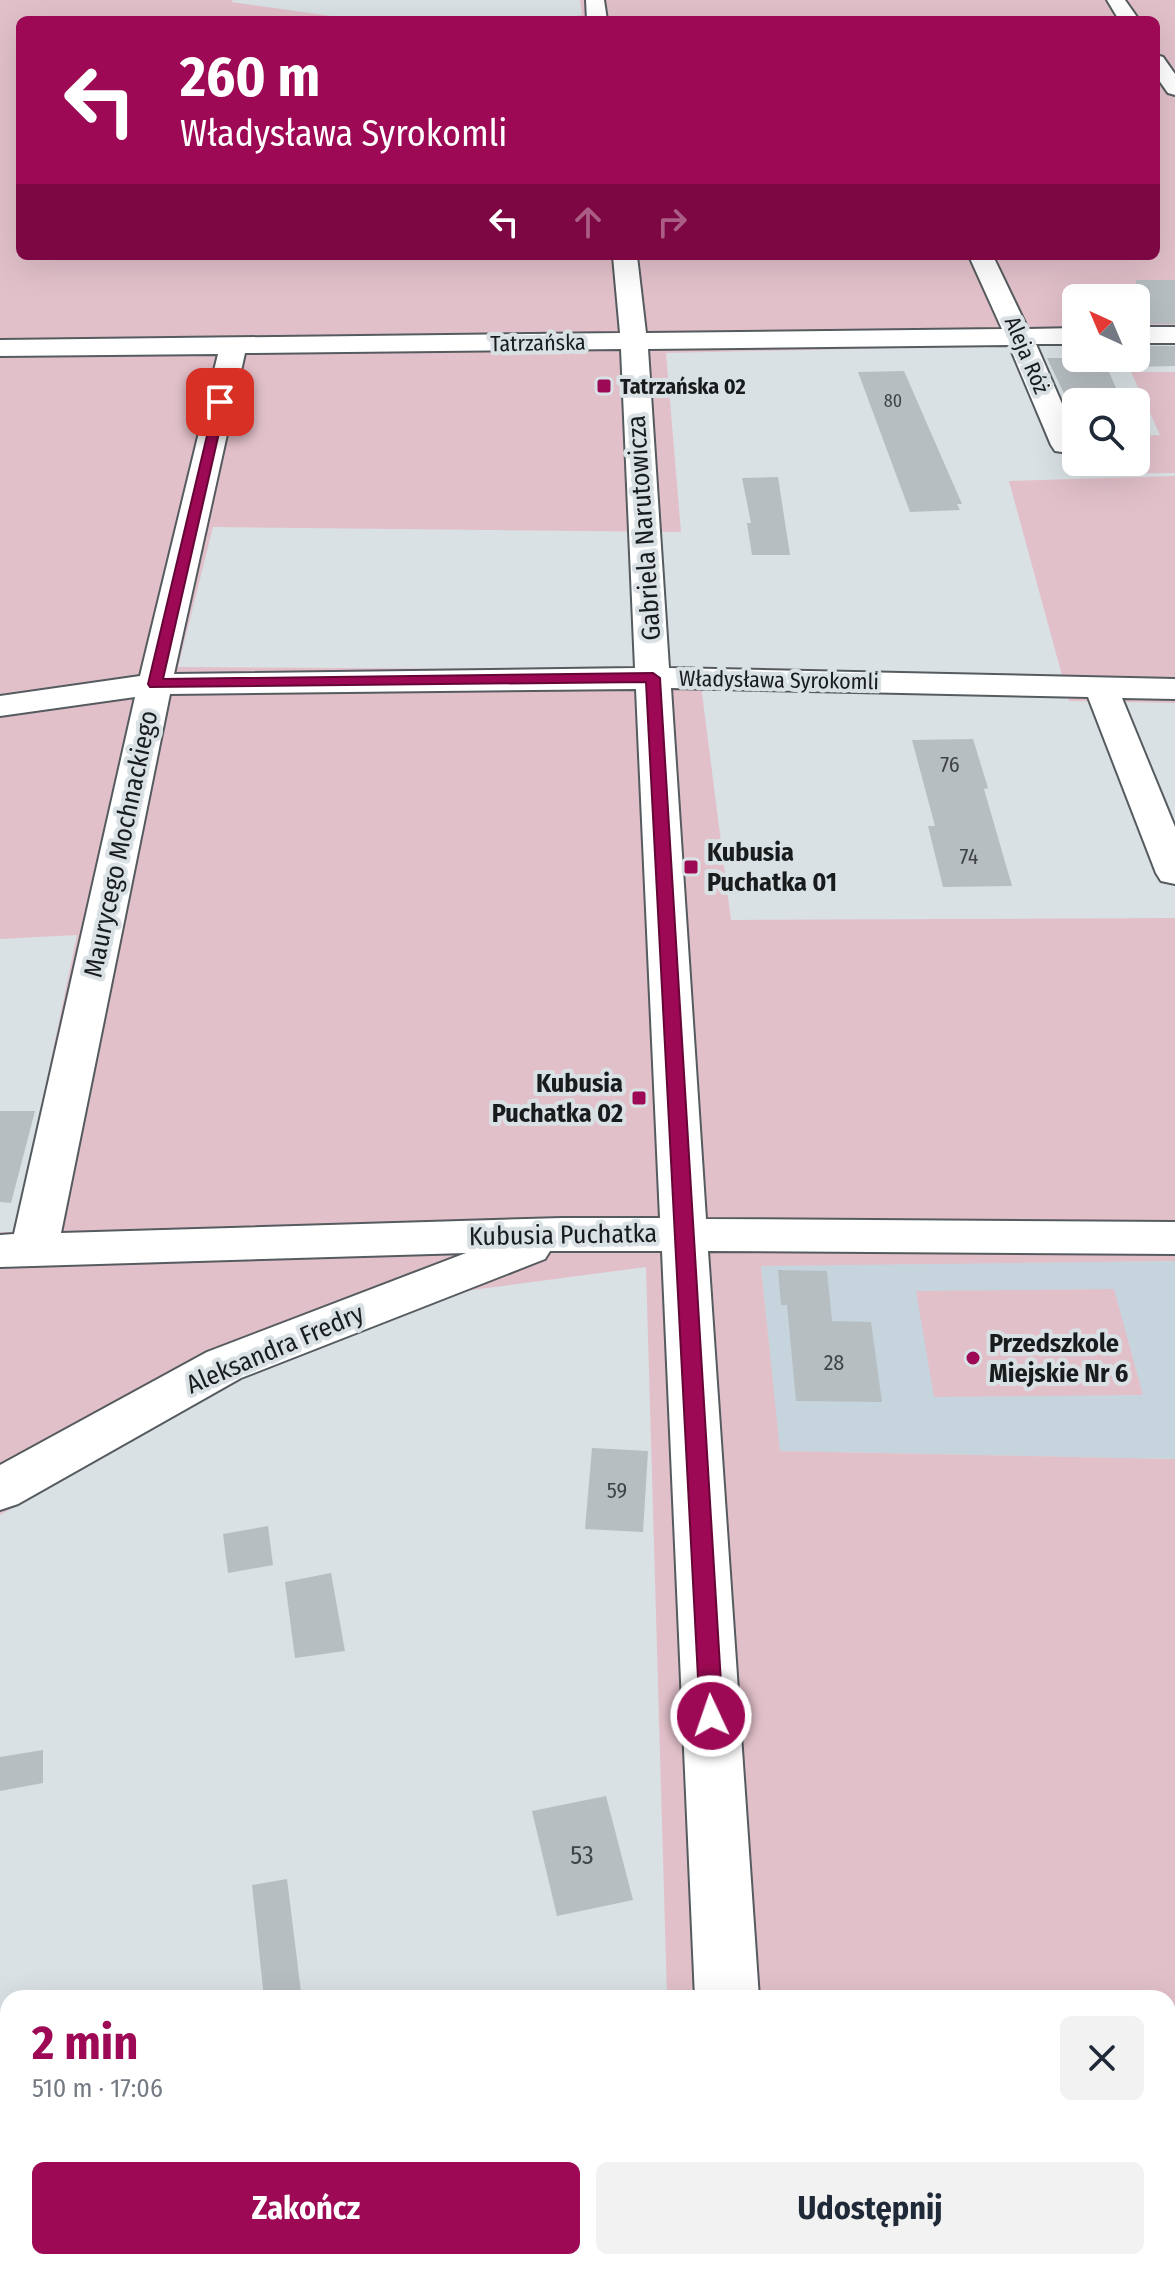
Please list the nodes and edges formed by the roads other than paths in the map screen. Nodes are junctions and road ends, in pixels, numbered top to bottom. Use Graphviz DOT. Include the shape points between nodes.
graph roads {
  1 [pos="1160,67"];
  2 [pos="1175,89"];
  3 [pos="625,260"];
  4 [pos="983,260"];
  5 [pos="1150,335"];
  6 [pos="1175,335"];
  7 [pos="1019,336"];
  8 [pos="1062,336"];
  9 [pos="634,342"];
  10 [pos="233,346"];
  11 [pos="0,348"];
  12 [pos="1062,438"];
  13 [pos="653,678"];
  14 [pos="155,684"];
  15 [pos="1101,688"];
  16 [pos="1175,689"];
  17 [pos="0,706"];
  18 [pos="1175,873"];
  19 [pos="685,1233"];
  20 [pos="562,1234"];
  21 [pos="1175,1238"];
  22 [pos="17,1250"];
  23 [pos="0,1490"];
  24 [pos="727,1990"];
  1 -- 2 [label="street"];
  3 -- 9 [label="street, Gabriela Narutowicza"];
  4 -- 7 [label="street, Aleja Róż"];
  5 -- 6 [label="street"];
  7 -- 8 [label="street, Tatrzańska"];
  7 -- 9 [label="street, Tatrzańska"];
  7 -- 12 [label="street, Aleja Róż"];
  9 -- 10 [label="street, Tatrzańska"];
  9 -- 13 [label="street, Gabriela Narutowicza"];
  10 -- 11 [label="street, Tatrzańska"];
  10 -- 14 [label="street, Maurycego Mochnackiego"];
  13 -- 14 [label="street, Władysława Syrokomli"];
  13 -- 15 [label="street, Władysława Syrokomli"];
  13 -- 19 [label="street, Gabriela Narutowicza"];
  14 -- 17 [label="street, Władysława Syrokomli"];
  14 -- 22 [label="street, Maurycego Mochnackiego"];
  15 -- 16 [label="street, Władysława Syrokomli"];
  15 -- 18 [label="street"];
  19 -- 20 [label="street, Kubusia Puchatka"];
  19 -- 21 [label="street, Kubusia Puchatka"];
  19 -- 24 [label="street, Gabriela Narutowicza"];
  20 -- 22 [label="street, Kubusia Puchatka"];
  20 -- 23 [label="street, Aleksandra Fredry" via="224,1365"];
}
